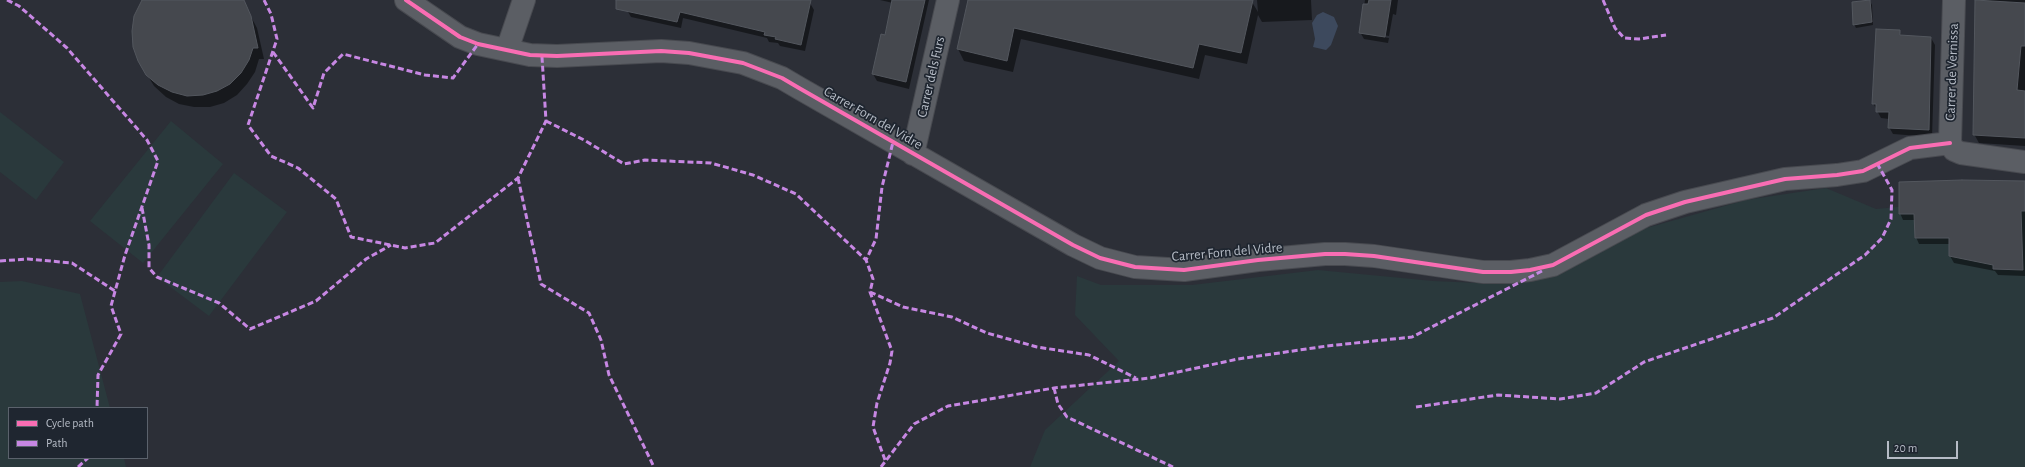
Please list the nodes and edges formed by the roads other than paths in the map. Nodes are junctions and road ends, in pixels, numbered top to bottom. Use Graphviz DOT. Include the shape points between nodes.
graph roads {
  1 [pos="406,0"];
  2 [pos="524,0"];
  3 [pos="948,0"];
  4 [pos="1954,0"];
  5 [pos="507,50"];
  6 [pos="1950,143"];
  7 [pos="913,154"];
  8 [pos="2025,162"];
  1 -- 5 [label="street, Carrer Forn del Vidre" via="460,37"];
  2 -- 5 [label="street"];
  3 -- 7 [label="street, Carrer dels Furs"];
  4 -- 6 [label="street, Carrer de Vernissa"];
  5 -- 7 [label="street, Carrer Forn del Vidre" via="542,57 661,51 689,53 743,63 782,78"];
  6 -- 7 [label="street, Carrer Forn del Vidre" via="1910,148 1864,171 1785,179 1685,202 1646,215 1553,265 1511,272 1483,272 1374,256 1325,254 1184,270 1135,267 1100,258"];
  6 -- 8 [label="street" via="1954,150 1961,153"];
}
